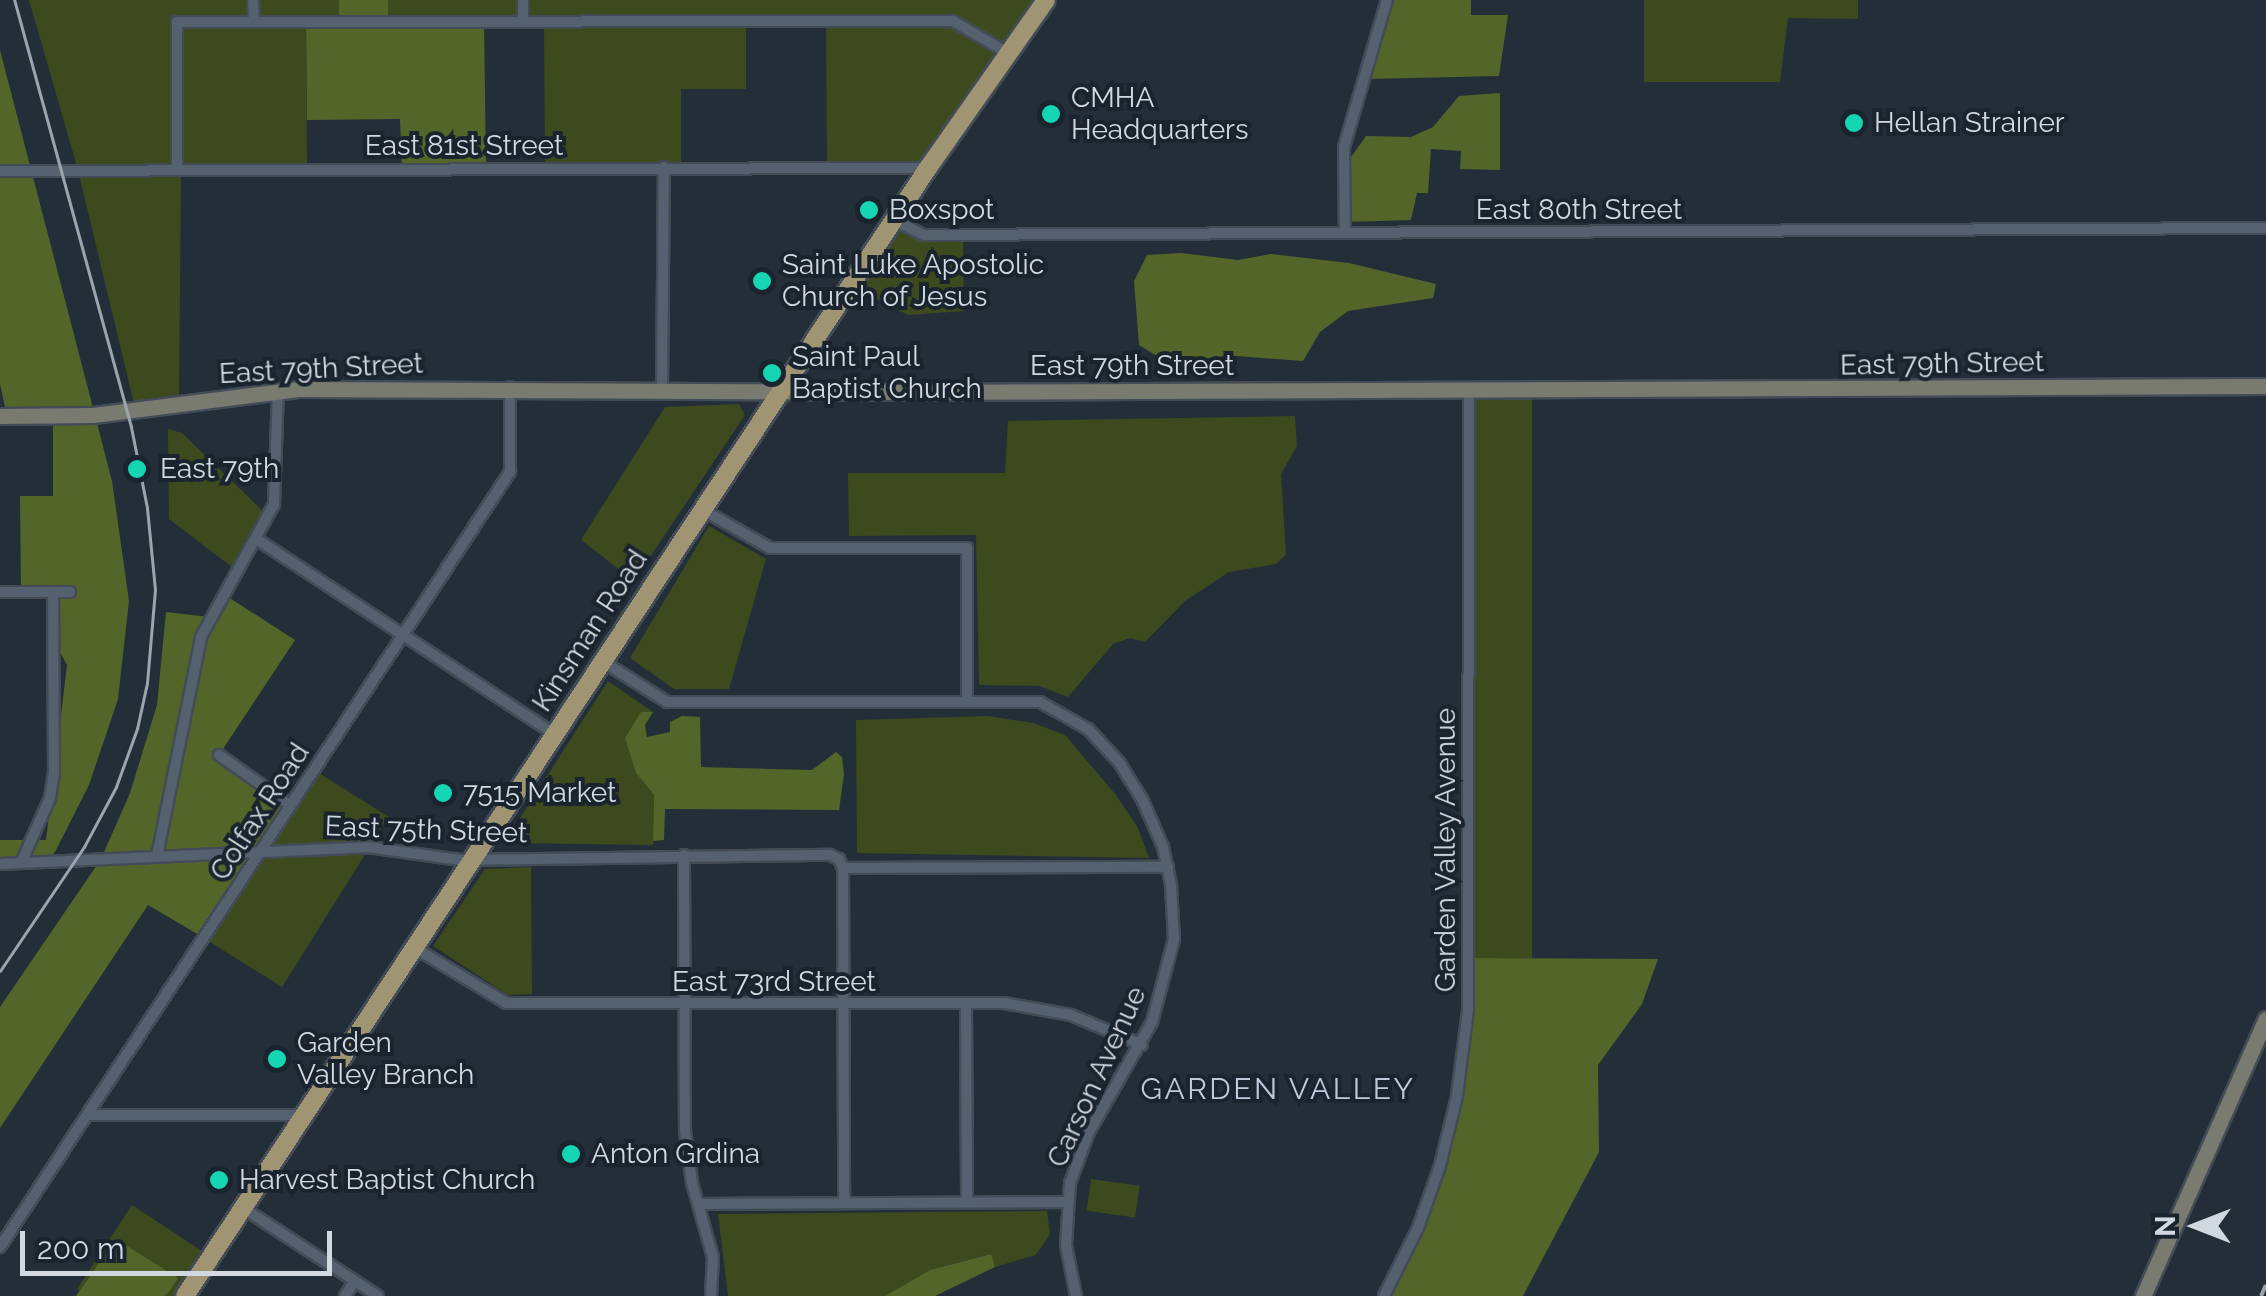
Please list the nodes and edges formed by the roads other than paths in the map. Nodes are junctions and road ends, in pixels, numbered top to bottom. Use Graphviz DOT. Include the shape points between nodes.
graph roads {
  1 [pos="254,0"];
  2 [pos="523,0"];
  3 [pos="1046,0"];
  4 [pos="1387,0"];
  5 [pos="523,21"];
  6 [pos="254,22"];
  7 [pos="1008,53"];
  8 [pos="664,167"];
  9 [pos="928,168"];
  10 [pos="177,170"];
  11 [pos="0,171"];
  12 [pos="896,221"];
  13 [pos="2266,228"];
  14 [pos="1345,233"];
  15 [pos="2266,386"];
  16 [pos="510,387"];
  17 [pos="662,388"];
  18 [pos="278,390"];
  19 [pos="1470,390"];
  20 [pos="784,392"];
  21 [pos="0,416"];
  22 [pos="703,510"];
  23 [pos="258,540"];
  24 [pos="0,592"];
  25 [pos="53,592"];
  26 [pos="70,592"];
  27 [pos="402,634"];
  28 [pos="602,661"];
  29 [pos="967,700"];
  30 [pos="556,734"];
  31 [pos="219,756"];
  32 [pos="290,805"];
  33 [pos="261,852"];
  34 [pos="684,855"];
  35 [pos="157,856"];
  36 [pos="472,859"];
  37 [pos="21,863"];
  38 [pos="0,864"];
  39 [pos="1168,867"];
  40 [pos="843,868"];
  41 [pos="414,948"];
  42 [pos="966,1003"];
  43 [pos="685,1004"];
  44 [pos="843,1004"];
  45 [pos="2266,1019"];
  46 [pos="1142,1045"];
  47 [pos="88,1115"];
  48 [pos="304,1115"];
  49 [pos="844,1200"];
  50 [pos="966,1201"];
  51 [pos="1067,1202"];
  52 [pos="700,1204"];
  53 [pos="243,1208"];
  54 [pos="0,1247"];
  55 [pos="354,1282"];
  56 [pos="185,1296"];
  57 [pos="344,1296"];
  58 [pos="378,1296"];
  59 [pos="711,1296"];
  60 [pos="1076,1296"];
  61 [pos="1384,1296"];
  62 [pos="2143,1296"];
  1 -- 6 [label="street"];
  2 -- 5 [label="street"];
  3 -- 7 [label="main road, Kinsman Road"];
  4 -- 14 [label="street" via="1344,147"];
  5 -- 6 [label="street"];
  5 -- 7 [label="street" via="954,21"];
  6 -- 10 [label="street" via="177,22"];
  7 -- 9 [label="main road, Kinsman Road"];
  8 -- 9 [label="street, East 81st Street"];
  8 -- 10 [label="street, East 81st Street"];
  8 -- 17 [label="street"];
  9 -- 12 [label="main road, Kinsman Road"];
  10 -- 11 [label="street, East 81st Street"];
  12 -- 14 [label="street, East 80th Street" via="924,235"];
  12 -- 20 [label="main road, Kinsman Road"];
  13 -- 14 [label="street, East 80th Street"];
  15 -- 19 [label="main road, East 79th Street"];
  16 -- 17 [label="main road, East 79th Street"];
  16 -- 18 [label="main road, East 79th Street"];
  16 -- 27 [label="street, Colfax Road" via="510,472"];
  17 -- 20 [label="main road, East 79th Street"];
  18 -- 21 [label="main road, East 79th Street" via="93,415"];
  18 -- 23 [label="street" via="276,495"];
  19 -- 20 [label="main road, East 79th Street"];
  19 -- 61 [label="street, Garden Valley Avenue" via="1468,1010 1440,1166"];
  20 -- 22 [label="main road, Kinsman Road"];
  22 -- 28 [label="main road, Kinsman Road"];
  22 -- 29 [label="street" via="770,548 966,548"];
  23 -- 27 [label="street"];
  23 -- 35 [label="street" via="200,637"];
  24 -- 25 [label="street"];
  25 -- 26 [label="street"];
  25 -- 37 [label="street" via="54,772 50,798"];
  27 -- 30 [label="street"];
  27 -- 32 [label="street, Colfax Road"];
  28 -- 29 [label="street, Carson Avenue" via="667,702"];
  28 -- 30 [label="main road, Kinsman Road"];
  29 -- 39 [label="street, Carson Avenue" via="1040,702 1088,729 1143,801"];
  30 -- 36 [label="main road, Kinsman Road"];
  31 -- 32 [label="street"];
  32 -- 33 [label="street, Colfax Road"];
  33 -- 35 [label="street, East 75th Street"];
  33 -- 36 [label="street, East 75th Street" via="368,847"];
  33 -- 47 [label="street, Colfax Road"];
  34 -- 36 [label="street, East 75th Street"];
  34 -- 40 [label="street, East 75th Street" via="830,855"];
  34 -- 43 [label="street"];
  35 -- 37 [label="street, East 75th Street"];
  36 -- 41 [label="main road, Kinsman Road"];
  37 -- 38 [label="street, East 75th Street"];
  39 -- 40 [label="street, East 75th Street"];
  39 -- 46 [label="street, Carson Avenue" via="1174,939"];
  40 -- 44 [label="street"];
  41 -- 43 [label="street, East 73rd Street" via="506,1004"];
  41 -- 48 [label="main road, Kinsman Road"];
  42 -- 44 [label="street, East 73rd Street"];
  42 -- 46 [label="street, East 73rd Street" via="1051,1010"];
  42 -- 50 [label="street"];
  43 -- 44 [label="street, East 73rd Street"];
  43 -- 52 [label="street" via="687,1158"];
  44 -- 49 [label="street"];
  45 -- 62 [label="main road"];
  46 -- 51 [label="street, Carson Avenue" via="1082,1146"];
  47 -- 48 [label="street"];
  47 -- 54 [label="street, Colfax Road"];
  48 -- 53 [label="main road, Kinsman Road"];
  49 -- 50 [label="street"];
  49 -- 52 [label="street"];
  50 -- 51 [label="street"];
  51 -- 60 [label="street, Carson Avenue" via="1066,1245"];
  52 -- 59 [label="street" via="713,1257"];
  53 -- 55 [label="street"];
  53 -- 56 [label="main road, Kinsman Road"];
  55 -- 57 [label="street"];
  55 -- 58 [label="street"];
}
